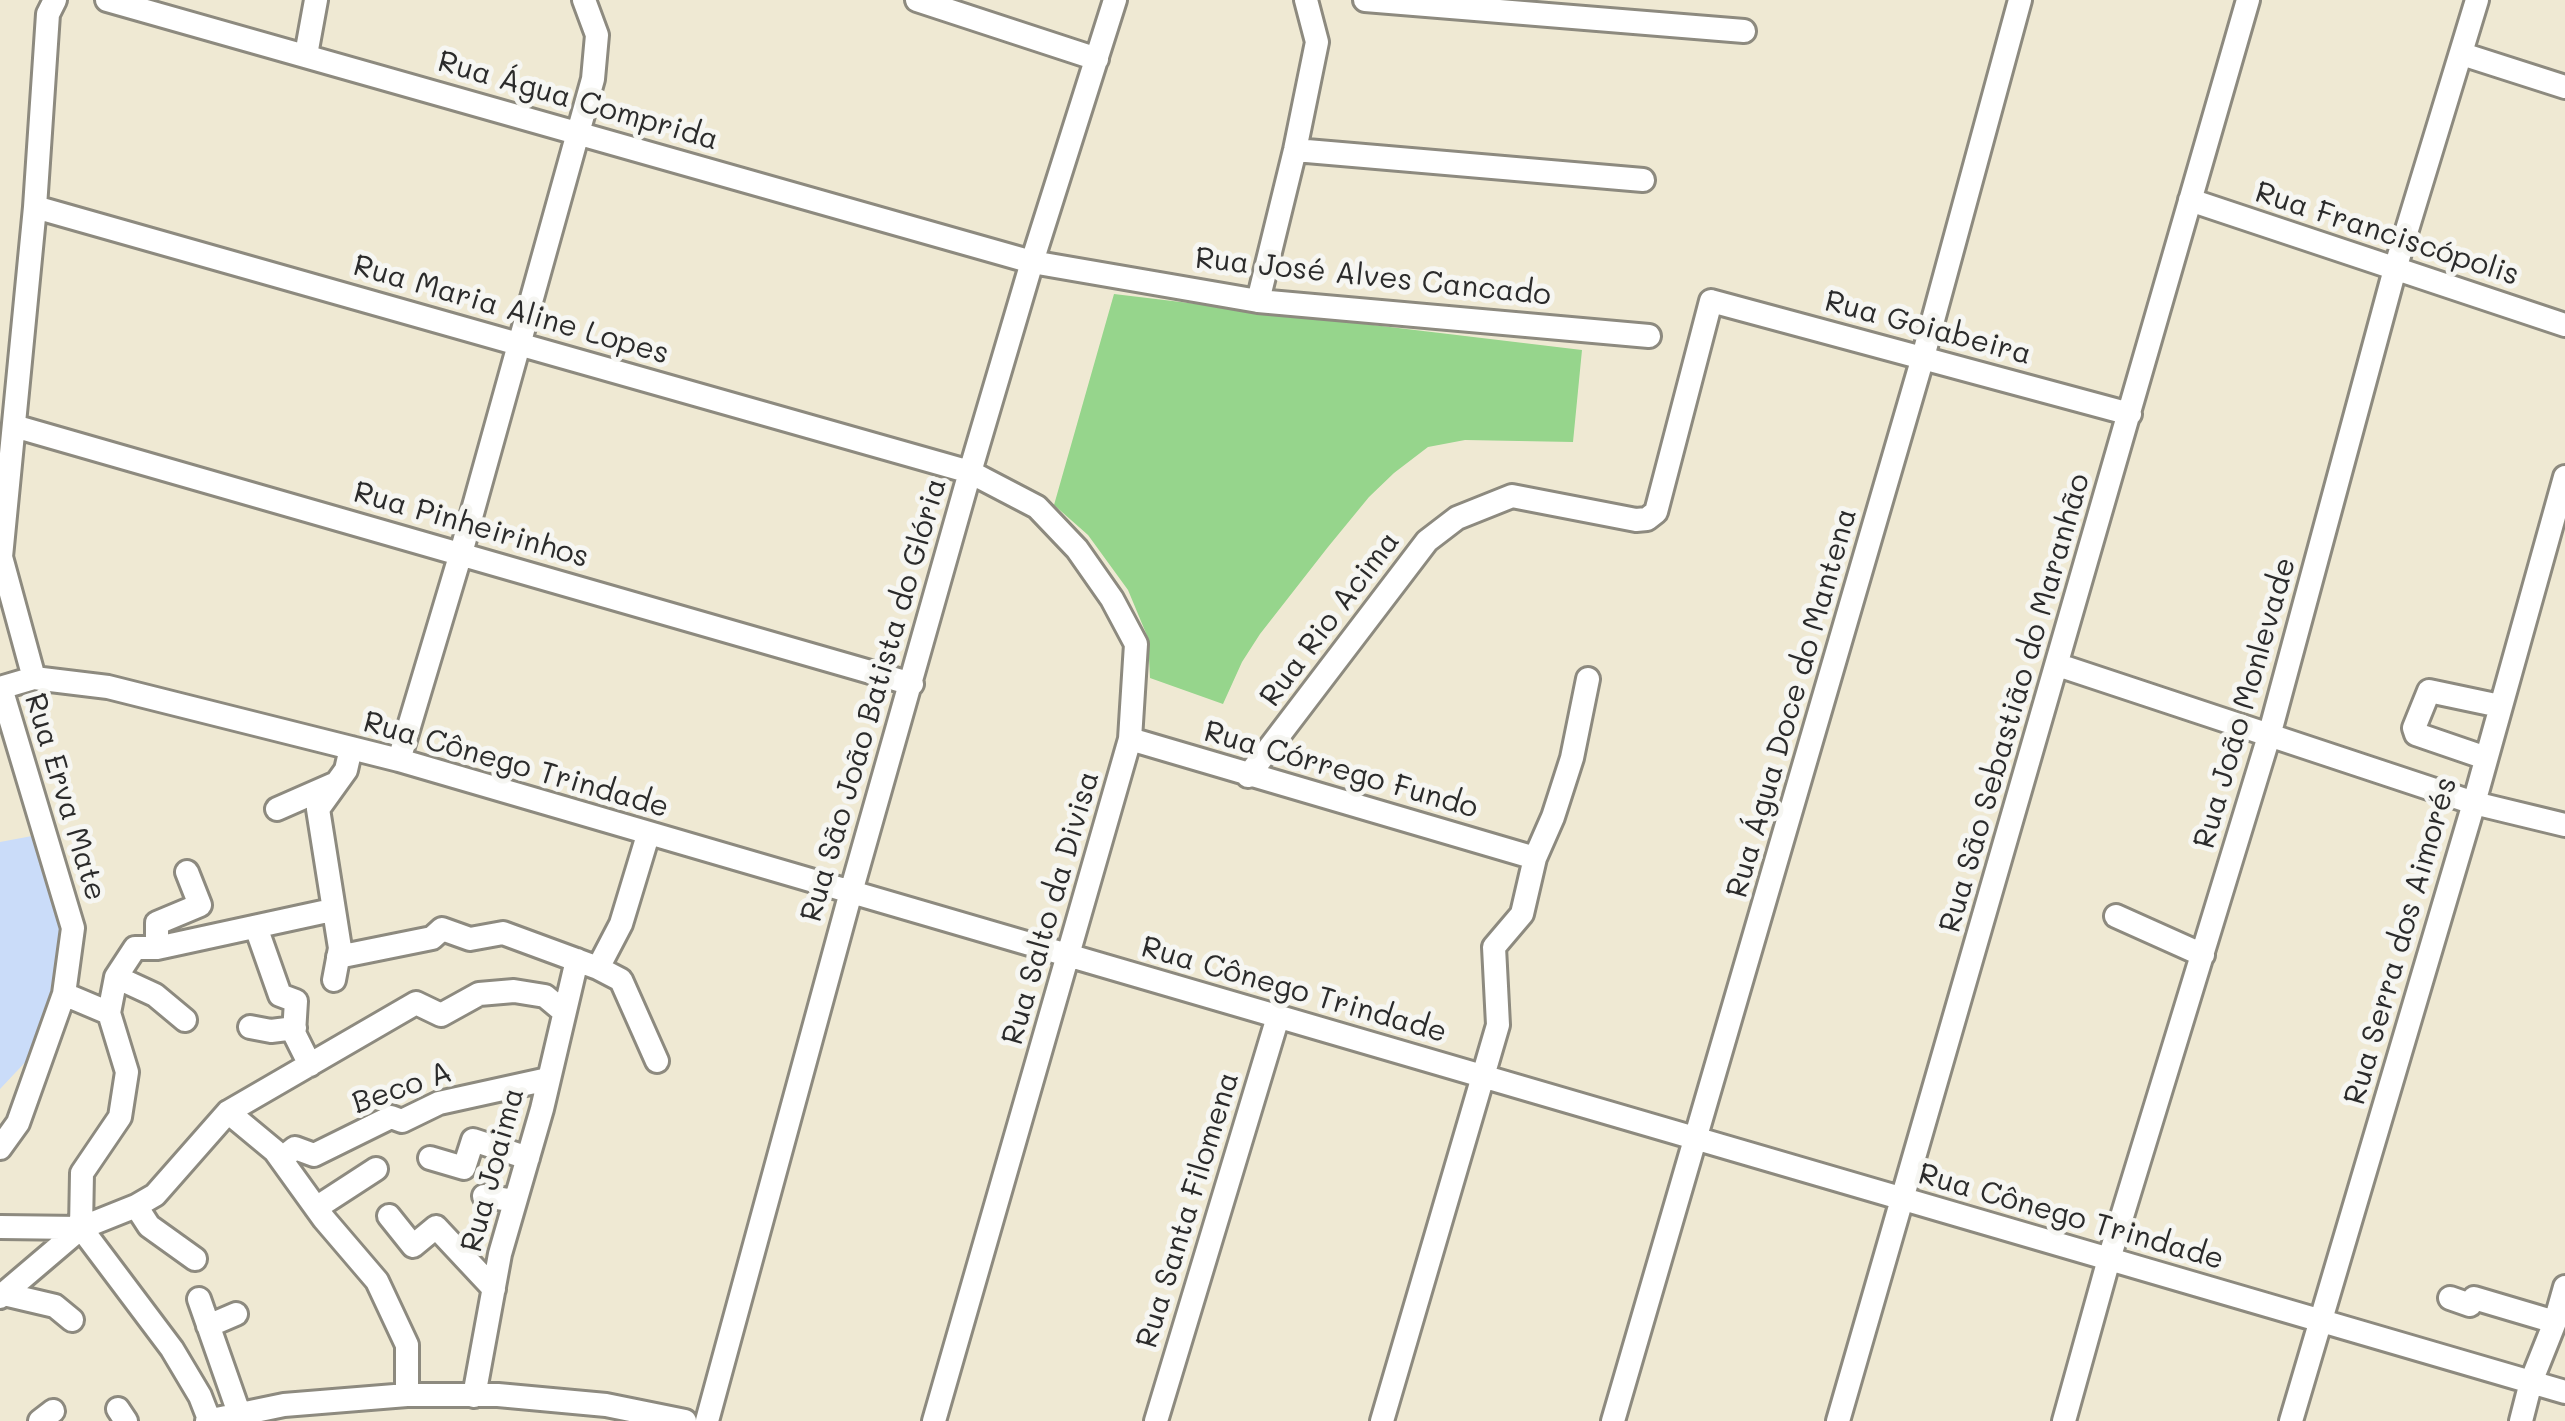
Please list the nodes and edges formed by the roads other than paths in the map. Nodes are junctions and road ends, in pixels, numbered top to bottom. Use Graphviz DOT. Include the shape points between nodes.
graph roads {
  1 [pos="55,0"];
  2 [pos="107,0"];
  3 [pos="316,0"];
  4 [pos="584,0"];
  5 [pos="916,0"];
  6 [pos="1115,0"];
  7 [pos="1306,0"];
  8 [pos="1365,0"];
  9 [pos="2020,0"];
  10 [pos="2248,0"];
  11 [pos="2478,0"];
  12 [pos="1744,30"];
  13 [pos="2462,54"];
  14 [pos="306,55"];
  15 [pos="1097,59"];
  16 [pos="2565,87"];
  17 [pos="580,132"];
  18 [pos="1295,150"];
  19 [pos="1643,180"];
  20 [pos="2190,200"];
  21 [pos="35,207"];
  22 [pos="1032,262"];
  23 [pos="2395,268"];
  24 [pos="1258,301"];
  25 [pos="2565,326"];
  26 [pos="1649,336"];
  27 [pos="520,343"];
  28 [pos="1923,357"];
  29 [pos="2130,414"];
  30 [pos="14,426"];
  31 [pos="970,472"];
  32 [pos="2565,477"];
  33 [pos="1647,519"];
  34 [pos="461,553"];
  35 [pos="2058,665"];
  36 [pos="34,678"];
  37 [pos="1588,679"];
  38 [pos="912,684"];
  39 [pos="0,688"];
  40 [pos="2500,706"];
  41 [pos="2270,736"];
  42 [pos="1130,739"];
  43 [pos="351,748"];
  44 [pos="2486,758"];
  45 [pos="399,760"];
  46 [pos="1248,776"];
  47 [pos="334,784"];
  48 [pos="2474,803"];
  49 [pos="277,809"];
  50 [pos="2565,825"];
  51 [pos="648,834"];
  52 [pos="1535,858"];
  53 [pos="187,872"];
  54 [pos="851,892"];
  55 [pos="332,910"];
  56 [pos="2116,916"];
  57 [pos="256,926"];
  58 [pos="156,948"];
  59 [pos="2203,954"];
  60 [pos="1070,956"];
  61 [pos="588,964"];
  62 [pos="116,976"];
  63 [pos="64,994"];
  64 [pos="562,1011"];
  65 [pos="109,1012"];
  66 [pos="1278,1017"];
  67 [pos="185,1020"];
  68 [pos="250,1027"];
  69 [pos="294,1028"];
  70 [pos="657,1061"];
  71 [pos="310,1065"];
  72 [pos="1484,1077"];
  73 [pos="548,1080"];
  74 [pos="228,1112"];
  75 [pos="1697,1139"];
  76 [pos="0,1148"];
  77 [pos="430,1158"];
  78 [pos="528,1158"];
  79 [pos="281,1159"];
  80 [pos="376,1168"];
  81 [pos="484,1196"];
  82 [pos="1902,1199"];
  83 [pos="516,1202"];
  84 [pos="136,1206"];
  85 [pos="316,1208"];
  86 [pos="388,1216"];
  87 [pos="0,1227"];
  88 [pos="81,1228"];
  89 [pos="195,1259"];
  90 [pos="2110,1259"];
  91 [pos="2565,1286"];
  92 [pos="494,1289"];
  93 [pos="2,1295"];
  94 [pos="2450,1298"];
  95 [pos="200,1300"];
  96 [pos="236,1314"];
  97 [pos="72,1320"];
  98 [pos="2320,1321"];
  99 [pos="2555,1322"];
  100 [pos="208,1326"];
  101 [pos="2531,1382"];
  102 [pos="2565,1392"];
  103 [pos="407,1395"];
  104 [pos="474,1396"];
  105 [pos="239,1413"];
  106 [pos="208,1420"];
  107 [pos="685,1421"];
  108 [pos="708,1421"];
  109 [pos="934,1421"];
  110 [pos="1156,1421"];
  111 [pos="1382,1421"];
  112 [pos="1613,1421"];
  113 [pos="1838,1421"];
  114 [pos="2064,1421"];
  115 [pos="2291,1421"];
  116 [pos="2522,1421"];
  1 -- 21 [label="street" via="48,14"];
  2 -- 14 [label="street, Rua Água Comprida"];
  3 -- 14 [label="street"];
  4 -- 17 [label="street" via="597,35"];
  5 -- 15 [label="street"];
  6 -- 15 [label="street, Rua São João Batista do Glória"];
  7 -- 18 [label="street" via="1317,42"];
  8 -- 12 [label="street"];
  9 -- 28 [label="street, Rua Água Doce do Mantena"];
  10 -- 20 [label="street, Rua São Sebastião do Maranhão"];
  11 -- 13 [label="street, Rua João Monlevade"];
  13 -- 16 [label="street"];
  13 -- 23 [label="street, Rua João Monlevade"];
  14 -- 17 [label="street, Rua Água Comprida"];
  15 -- 22 [label="street, Rua São João Batista do Glória"];
  17 -- 22 [label="street, Rua Água Comprida"];
  17 -- 27 [label="street"];
  18 -- 19 [label="street"];
  18 -- 24 [label="street"];
  20 -- 23 [label="street, Rua Franciscópolis"];
  20 -- 29 [label="street, Rua São Sebastião do Maranhão"];
  21 -- 27 [label="street, Rua Maria Aline Lopes"];
  21 -- 30 [label="street"];
  22 -- 24 [label="street, Rua José Alves Cancado"];
  22 -- 31 [label="street, Rua São João Batista do Glória"];
  23 -- 25 [label="street, Rua Franciscópolis"];
  23 -- 41 [label="street, Rua João Monlevade"];
  24 -- 26 [label="street, Rua José Alves Cancado"];
  27 -- 31 [label="street, Rua Maria Aline Lopes"];
  27 -- 34 [label="street"];
  28 -- 29 [label="street, Rua Goiabeira"];
  28 -- 33 [label="street, Rua Goiabeira" via="1711,301 1656,512"];
  28 -- 75 [label="street, Rua Água Doce do Mantena"];
  29 -- 35 [label="street, Rua São Sebastião do Maranhão"];
  30 -- 34 [label="street, Rua Pinheirinhos"];
  30 -- 36 [label="street" via="1,557"];
  31 -- 38 [label="street, Rua São João Batista do Glória"];
  31 -- 42 [label="street, Rua Salto da Divisa" via="1037,507 1112,598 1136,644"];
  32 -- 40 [label="street, Rua Serra dos Aimorés"];
  33 -- 46 [label="street, Rua Rio Acima" via="1512,496 1456,518 1427,541"];
  34 -- 38 [label="street, Rua Pinheirinhos"];
  34 -- 45 [label="street"];
  35 -- 41 [label="street"];
  35 -- 82 [label="street, Rua São Sebastião do Maranhão"];
  36 -- 39 [label="street, Rua Cônego Trindade"];
  36 -- 43 [label="street, Rua Cônego Trindade" via="108,688"];
  37 -- 52 [label="street" via="1572,758"];
  38 -- 54 [label="street, Rua São João Batista do Glória"];
  39 -- 63 [label="street, Rua Erva Mate" via="73,928"];
  40 -- 44 [label="street, Rua Serra dos Aimorés"];
  40 -- 44 [label="street" via="2429,691 2414,728"];
  41 -- 48 [label="street"];
  41 -- 59 [label="street, Rua João Monlevade"];
  42 -- 46 [label="street, Rua Córrego Fundo"];
  42 -- 60 [label="street, Rua Salto da Divisa"];
  43 -- 45 [label="street, Rua Cônego Trindade"];
  43 -- 47 [label="street"];
  44 -- 48 [label="street, Rua Serra dos Aimorés"];
  45 -- 51 [label="street, Rua Cônego Trindade"];
  46 -- 52 [label="street, Rua Córrego Fundo"];
  47 -- 49 [label="street"];
  47 -- 55 [label="street" via="318,809"];
  48 -- 50 [label="street"];
  48 -- 98 [label="street, Rua Serra dos Aimorés"];
  51 -- 54 [label="street, Rua Cônego Trindade"];
  51 -- 61 [label="street, Rua Joaima" via="621,924"];
  52 -- 72 [label="street" via="1522,914 1494,947 1498,1025"];
  53 -- 58 [label="street" via="200,906 157,923"];
  54 -- 60 [label="street, Rua Cônego Trindade"];
  54 -- 108 [label="street, Rua São João Batista do Glória"];
  55 -- 57 [label="street"];
  55 -- 61 [label="street" via="340,948 336,968 442,929 470,938 503,933"];
  56 -- 59 [label="street"];
  57 -- 58 [label="street"];
  57 -- 69 [label="street" via="280,995 296,1001"];
  58 -- 62 [label="street" via="136,948"];
  59 -- 90 [label="street, Rua João Monlevade"];
  60 -- 66 [label="street, Rua Cônego Trindade"];
  60 -- 109 [label="street, Rua Salto da Divisa"];
  61 -- 64 [label="street, Rua Joaima"];
  61 -- 70 [label="street" via="621,980"];
  62 -- 65 [label="street"];
  62 -- 67 [label="street"];
  63 -- 65 [label="street"];
  63 -- 76 [label="street, Rua Erva Mate" via="18,1123"];
  64 -- 71 [label="street" via="545,996 514,990 479,994 441,1015 416,1003"];
  64 -- 73 [label="street, Rua Joaima"];
  65 -- 88 [label="street" via="126,1072 120,1117 82,1173"];
  66 -- 72 [label="street, Rua Cônego Trindade"];
  66 -- 110 [label="street, Rua Santa Filomena"];
  68 -- 69 [label="street"];
  69 -- 71 [label="street"];
  71 -- 74 [label="street"];
  72 -- 75 [label="street, Rua Cônego Trindade"];
  72 -- 111 [label="street"];
  73 -- 78 [label="street, Rua Joaima"];
  73 -- 79 [label="street, Beco A" via="439,1103 402,1121 391,1116 314,1154 296,1148"];
  74 -- 79 [label="street"];
  74 -- 84 [label="street" via="154,1195"];
  75 -- 82 [label="street, Rua Cônego Trindade"];
  75 -- 112 [label="street, Rua Água Doce do Mantena"];
  77 -- 78 [label="street" via="464,1168 472,1140"];
  78 -- 83 [label="street, Rua Joaima"];
  79 -- 85 [label="street"];
  80 -- 85 [label="street"];
  81 -- 83 [label="street"];
  82 -- 90 [label="street, Rua Cônego Trindade"];
  82 -- 113 [label="street, Rua São Sebastião do Maranhão"];
  83 -- 92 [label="street, Rua Joaima"];
  84 -- 88 [label="street"];
  84 -- 89 [label="street" via="149,1226"];
  85 -- 103 [label="street" via="377,1281 407,1345"];
  86 -- 92 [label="street" via="413,1246 436,1227"];
  87 -- 88 [label="street"];
  88 -- 93 [label="street"];
  88 -- 106 [label="street" via="172,1348"];
  90 -- 98 [label="street, Rua Cônego Trindade"];
  90 -- 114 [label="street, Rua João Monlevade"];
  91 -- 99 [label="street"];
  92 -- 104 [label="street, Rua Joaima"];
  93 -- 97 [label="street" via="55,1306"];
  94 -- 99 [label="street" via="2470,1306 2474,1298"];
  95 -- 100 [label="street"];
  96 -- 100 [label="street"];
  98 -- 101 [label="street, Rua Cônego Trindade"];
  98 -- 115 [label="street, Rua Serra dos Aimorés"];
  99 -- 101 [label="street"];
  100 -- 105 [label="street"];
  101 -- 102 [label="street, Rua Cônego Trindade"];
  101 -- 116 [label="street"];
  103 -- 104 [label="street"];
  103 -- 105 [label="street"];
  104 -- 107 [label="street" via="606,1405"];
  105 -- 106 [label="street"];
}
